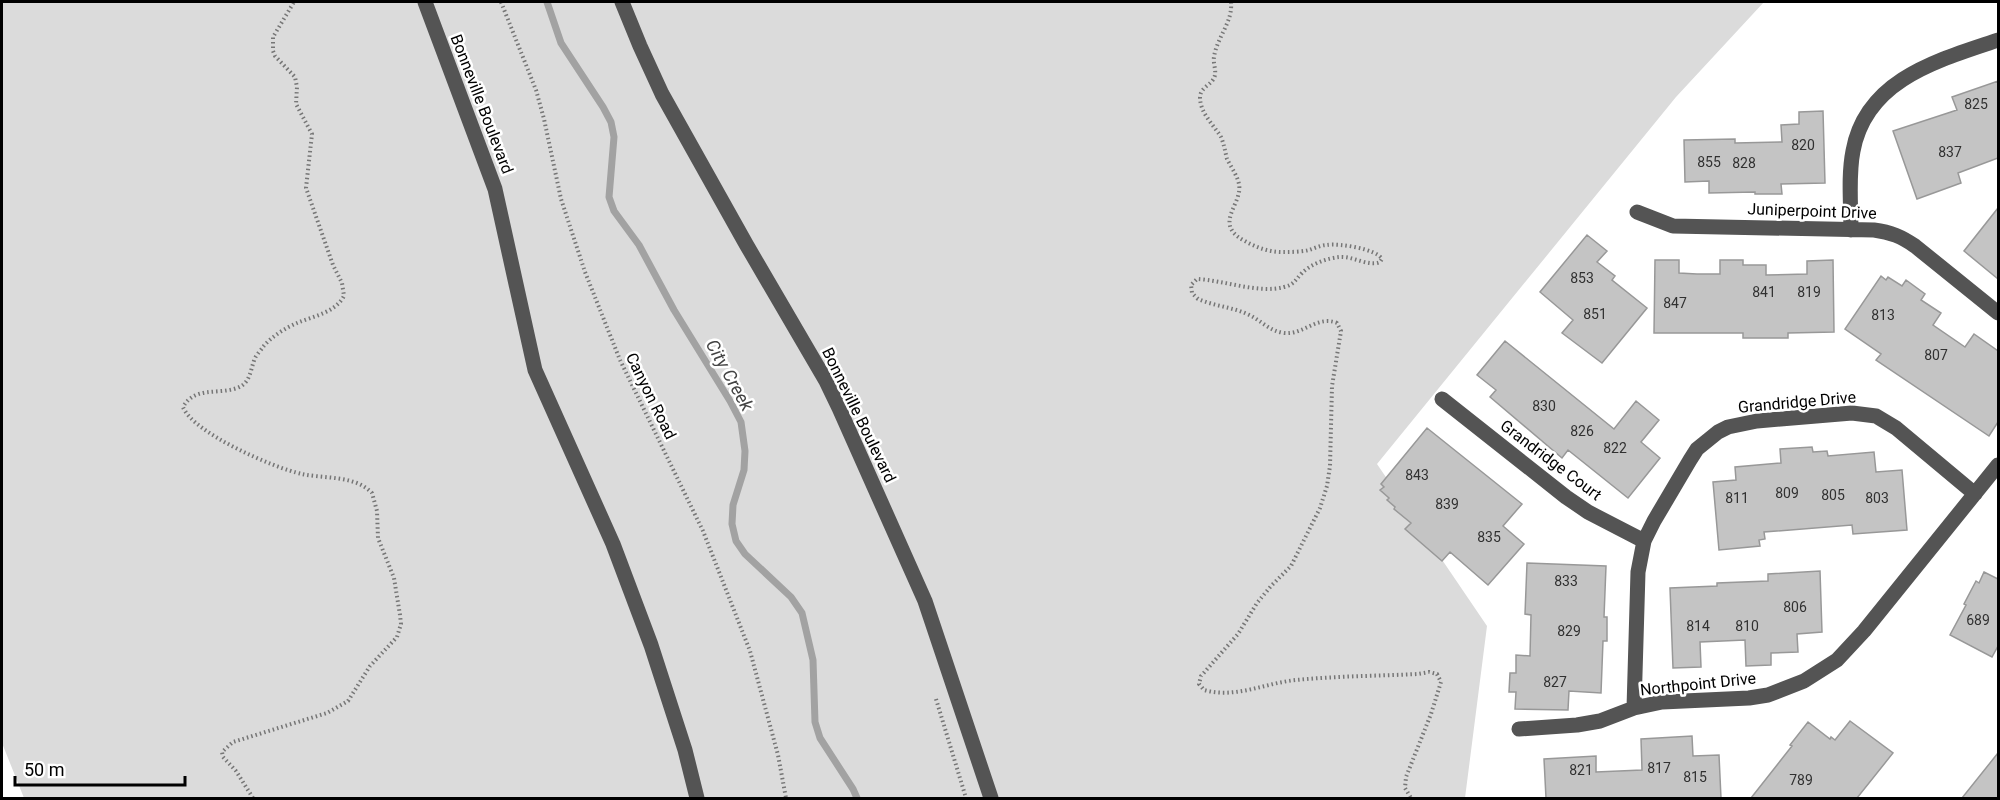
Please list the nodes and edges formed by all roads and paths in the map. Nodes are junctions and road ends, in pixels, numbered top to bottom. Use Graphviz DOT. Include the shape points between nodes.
graph roads {
  1 [pos="294,2"];
  2 [pos="425,2"];
  3 [pos="501,2"];
  4 [pos="622,2"];
  5 [pos="1231,2"];
  6 [pos="1998,40"];
  7 [pos="1636,212"];
  8 [pos="1851,230"];
  9 [pos="1998,313"];
  10 [pos="1442,399"];
  11 [pos="1998,465"];
  12 [pos="1975,494"];
  13 [pos="1644,541"];
  14 [pos="933,691"];
  15 [pos="1634,708"];
  16 [pos="1519,729"];
  17 [pos="253,798"];
  18 [pos="697,798"];
  19 [pos="786,798"];
  20 [pos="966,798"];
  21 [pos="991,798"];
  22 [pos="1411,798"];
  1 -- 17 [label="path" via="273,37 273,51 295,77 296,104 312,134 306,188 344,296 336,307 296,323 266,344 244,384 198,393 183,407 203,429 273,465 366,486 375,499 378,538 393,578 401,624 397,637 370,666 348,701 327,713 226,746 223,757"];
  2 -- 18 [label="street, Bonneville Boulevard" via="495,189 535,370 613,544 651,645"];
  3 -- 19 [label="path, Canyon Road" via="536,90 561,199 585,272 620,360 703,531 750,651"];
  4 -- 21 [label="street, Bonneville Boulevard" via="662,94 839,408 925,601"];
  5 -- 22 [label="path" via="1231,15 1214,58 1215,76 1200,96 1238,181 1239,193 1230,214 1232,229 1242,240 1263,250 1302,251 1336,244 1377,253 1382,259 1373,264 1351,257 1330,259 1308,268 1283,288 1197,279 1191,285 1198,299 1250,315 1275,331 1294,333 1325,321 1337,323 1341,331 1332,386 1330,466 1320,508 1291,566 1257,603 1238,634 1201,676 1199,684 1204,690 1227,694 1324,677 1437,674 1441,682 1406,777 1405,788"];
  6 -- 8 [label="street" via="1933,62 1893,86 1877,102 1853,149"];
  7 -- 8 [label="street, Juniperpoint Drive" via="1673,226"];
  8 -- 9 [label="street, Juniperpoint Drive" via="1890,232 1903,238"];
  10 -- 13 [label="street, Grandridge Court" via="1588,512"];
  11 -- 12 [label="street, Northpoint Drive"];
  12 -- 13 [label="street, Grandridge Drive" via="1876,416 1851,413 1757,421 1728,427 1697,449"];
  12 -- 15 [label="street, Northpoint Drive" via="1864,631 1821,671 1768,695 1662,702"];
  13 -- 15 [label="street, Grandridge Drive" via="1638,572"];
  14 -- 20 [label="path"];
  15 -- 16 [label="street, Northpoint Drive" via="1600,721"];
}
